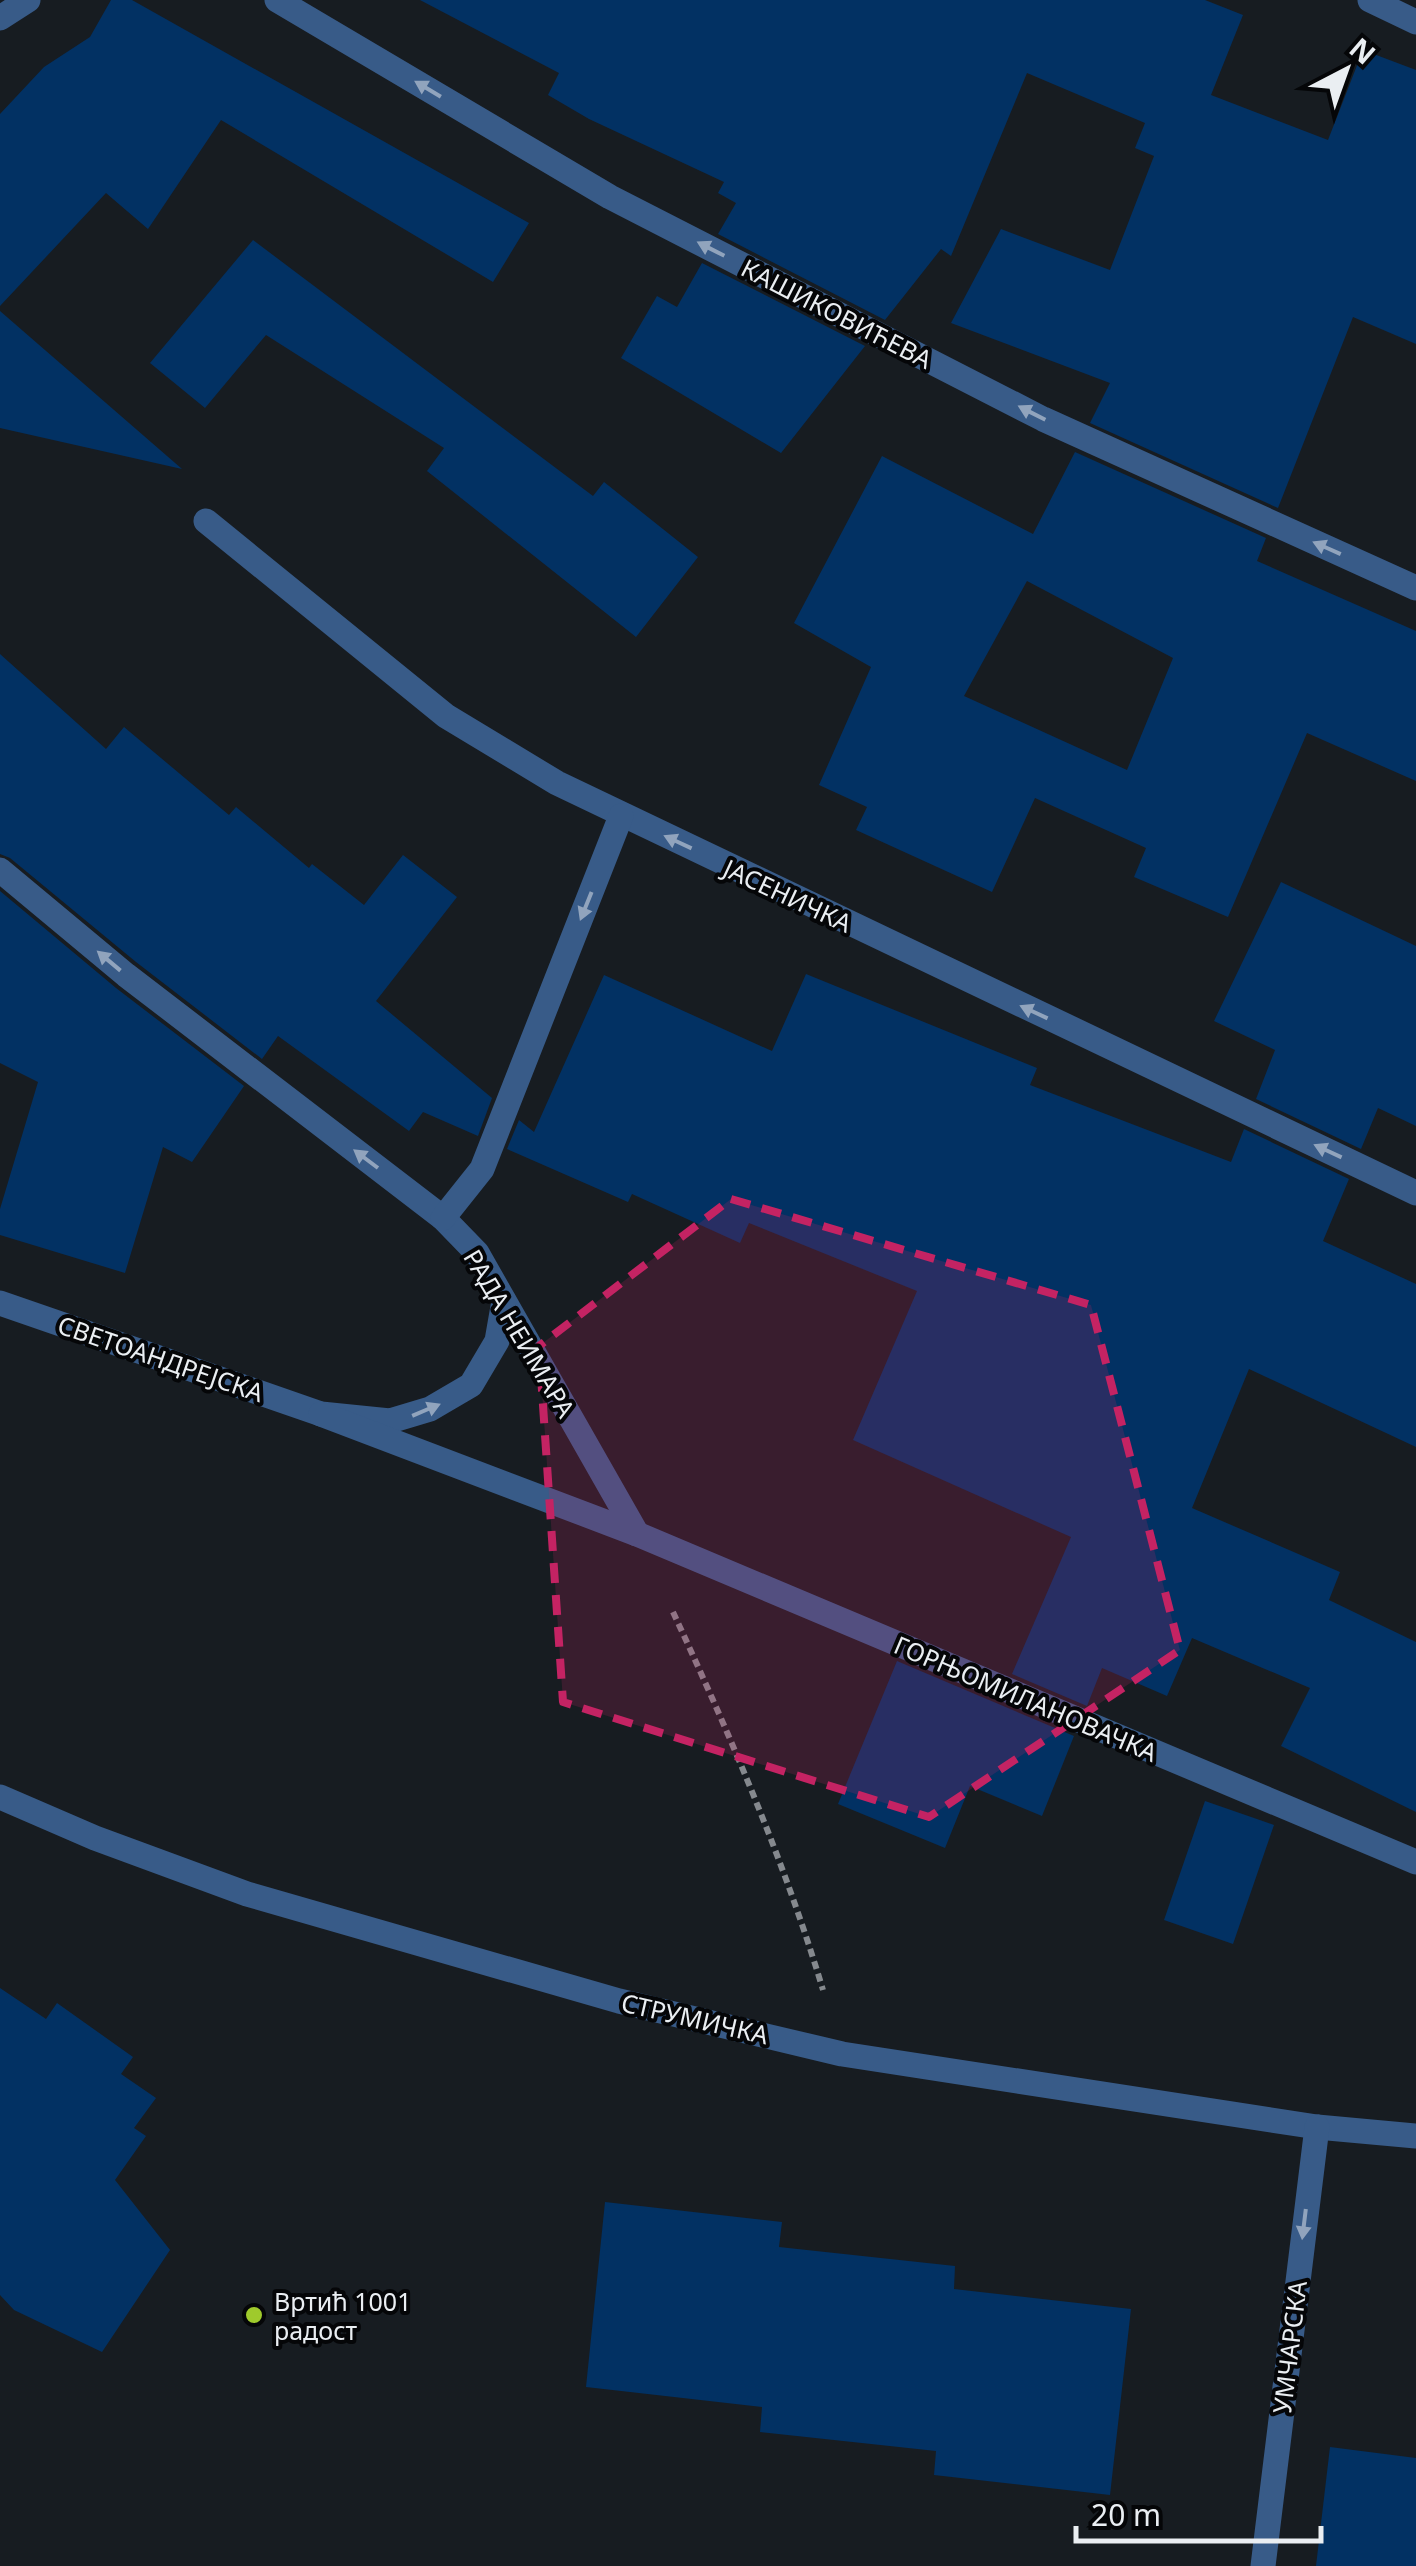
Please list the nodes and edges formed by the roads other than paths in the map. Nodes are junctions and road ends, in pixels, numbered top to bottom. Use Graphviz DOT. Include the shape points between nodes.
graph roads {
  1 [pos="28,0"];
  2 [pos="277,0"];
  3 [pos="1370,0"];
  4 [pos="0,18"];
  5 [pos="1416,22"];
  6 [pos="206,521"];
  7 [pos="1416,588"];
  8 [pos="622,816"];
  9 [pos="0,870"];
  10 [pos="1416,1193"];
  11 [pos="444,1218"];
  12 [pos="0,1302"];
  13 [pos="504,1302"];
  14 [pos="321,1414"];
  15 [pos="636,1534"];
  16 [pos="0,1797"];
  17 [pos="1416,1862"];
  18 [pos="1316,2127"];
  19 [pos="1416,2136"];
  20 [pos="1263,2566"];
  1 -- 4 [label="street"];
  7 -- 2 [label="street, КАШИКОВИЋЕВА, one-way" via="1043,419 627,206"];
  3 -- 5 [label="street"];
  6 -- 8 [label="street, ЈАСЕНИЧКА" via="446,716"];
  10 -- 8 [label="street, ЈАСЕНИЧКА, one-way"];
  8 -- 11 [label="street, one-way" via="482,1168"];
  11 -- 9 [label="street, РАДА НЕИМАРА, one-way" via="126,976"];
  11 -- 13 [label="street, РАДА НЕИМАРА" via="477,1253"];
  12 -- 14 [label="street, СВЕТОАНДРЕЈСКА"];
  14 -- 13 [label="street, СВЕТОАНДРЕЈСКА, one-way" via="390,1422 458,1395 480,1373 497,1340"];
  13 -- 15 [label="street, РАДА НЕИМАРА"];
  14 -- 15 [label="street, СВЕТОАНДРЕЈСКА"];
  15 -- 17 [label="street, ГОРЊОМИЛАНОВАЧКА"];
  16 -- 18 [label="street, СТРУМИЧКА" via="247,1894 619,2001 842,2054"];
  18 -- 19 [label="street, СТРУМИЧКА"];
  18 -- 20 [label="street, УМЧАРСКА, one-way"];
}
